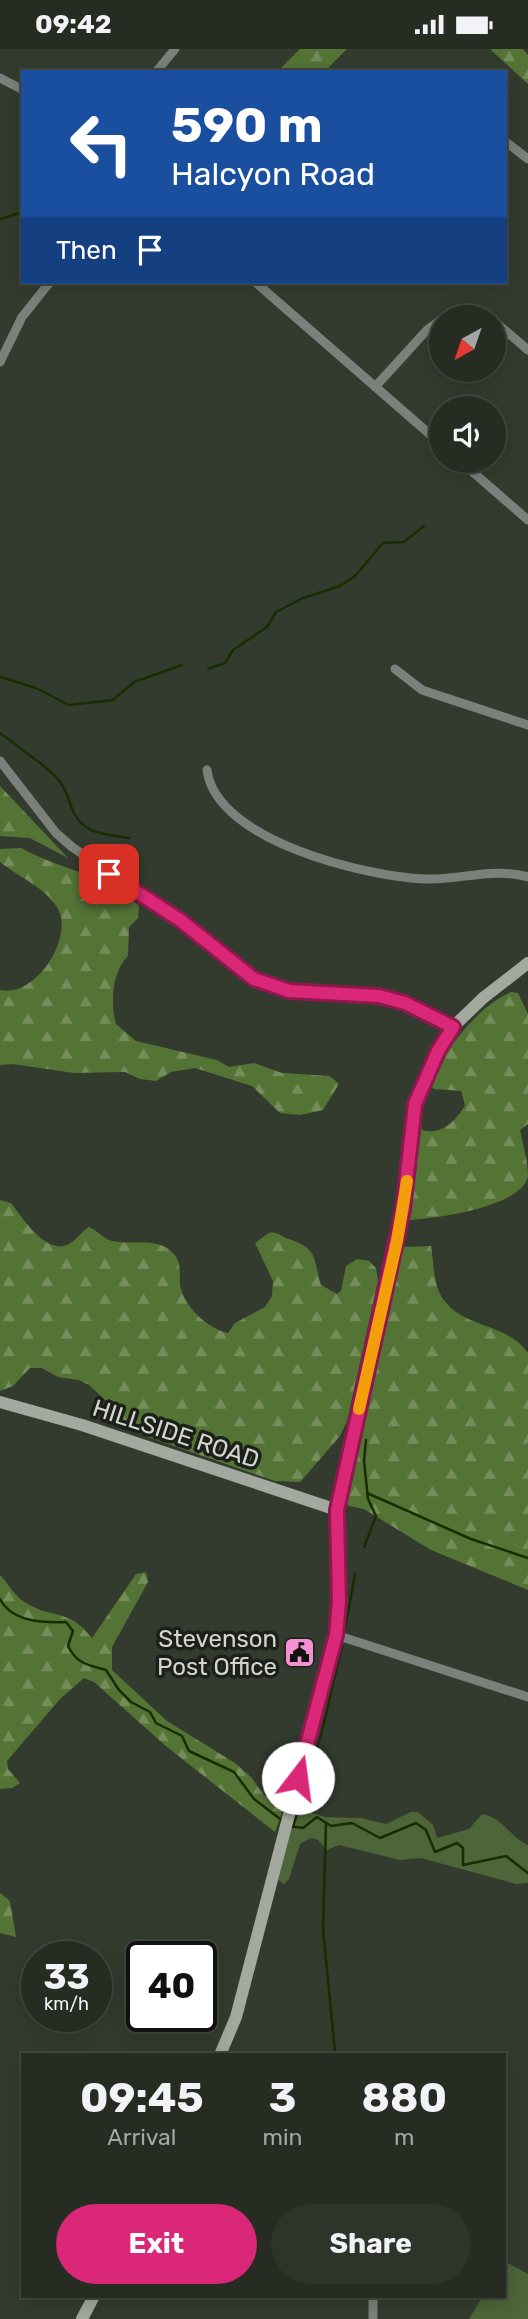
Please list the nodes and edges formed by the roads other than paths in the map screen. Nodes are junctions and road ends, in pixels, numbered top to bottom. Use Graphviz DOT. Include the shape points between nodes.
graph roads {
  1 [pos="175,49"];
  2 [pos="158,70"];
  3 [pos="0,78"];
  4 [pos="21,89"];
  5 [pos="507,143"];
  6 [pos="528,159"];
  7 [pos="48,284"];
  8 [pos="257,284"];
  9 [pos="429,329"];
  10 [pos="506,331"];
  11 [pos="528,349"];
  12 [pos="0,362"];
  13 [pos="375,387"];
  14 [pos="429,434"];
  15 [pos="474,473"];
  16 [pos="528,520"];
  17 [pos="395,669"];
  18 [pos="528,725"];
  19 [pos="0,761"];
  20 [pos="208,770"];
  21 [pos="528,877"];
  22 [pos="528,963"];
  23 [pos="453,1027"];
  24 [pos="0,1402"];
  25 [pos="337,1510"];
  26 [pos="336,1635"];
  27 [pos="528,1697"];
  28 [pos="221,2053"];
  29 [pos="93,2298"];
  30 [pos="373,2298"];
  31 [pos="82,2319"];
  32 [pos="373,2319"];
  1 -- 2 [label="street"];
  3 -- 4 [label="street"];
  5 -- 6 [label="street"];
  7 -- 12 [label="street" via="22,317"];
  8 -- 13 [label="street"];
  9 -- 13 [label="street"];
  10 -- 11 [label="street"];
  13 -- 14 [label="street"];
  15 -- 16 [label="street"];
  17 -- 18 [label="street" via="422,690"];
  19 -- 23 [label="street" via="72,847 180,920 254,979 289,991 379,996 405,1003"];
  20 -- 21 [label="street" via="209,785 230,809 273,838 326,862 391,878 430,880 496,872"];
  22 -- 23 [label="street"];
  23 -- 25 [label="street" via="415,1104 403,1210"];
  24 -- 25 [label="street, HILLSIDE ROAD"];
  25 -- 26 [label="street"];
  26 -- 27 [label="street"];
  26 -- 28 [label="street" via="236,2017"];
  29 -- 31 [label="street"];
  30 -- 32 [label="street"];
}
